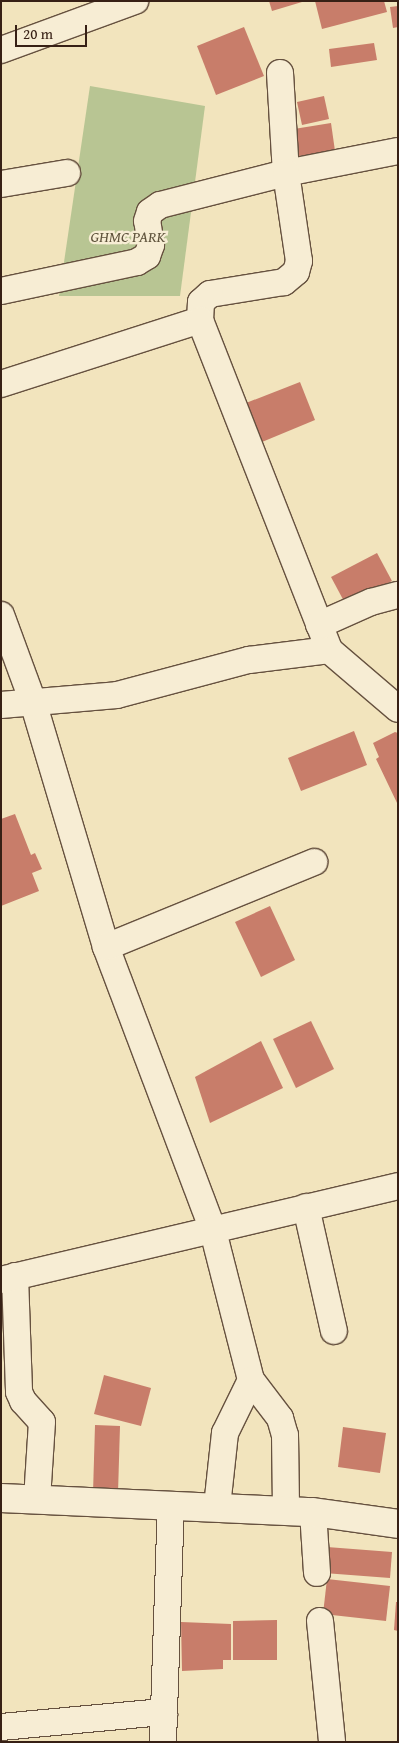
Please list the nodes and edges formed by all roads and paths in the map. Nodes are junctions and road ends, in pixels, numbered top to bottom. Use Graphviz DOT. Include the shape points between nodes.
graph roads {
  1 [pos="135,1"];
  2 [pos="1,50"];
  3 [pos="280,73"];
  4 [pos="398,151"];
  5 [pos="68,173"];
  6 [pos="286,173"];
  7 [pos="1,184"];
  8 [pos="1,291"];
  9 [pos="200,320"];
  10 [pos="1,384"];
  11 [pos="398,595"];
  12 [pos="2,617"];
  13 [pos="318,625"];
  14 [pos="329,650"];
  15 [pos="33,702"];
  16 [pos="1,705"];
  17 [pos="398,709"];
  18 [pos="314,862"];
  19 [pos="106,947"];
  20 [pos="398,1186"];
  21 [pos="306,1207"];
  22 [pos="212,1228"];
  23 [pos="8,1278"];
  24 [pos="334,1331"];
  25 [pos="250,1380"];
  26 [pos="1,1498"];
  27 [pos="37,1500"];
  28 [pos="172,1507"];
  29 [pos="216,1507"];
  30 [pos="286,1511"];
  31 [pos="313,1512"];
  32 [pos="398,1524"];
  33 [pos="318,1573"];
  34 [pos="320,1621"];
  35 [pos="164,1712"];
  36 [pos="1,1727"];
  37 [pos="163,1742"];
  38 [pos="332,1742"];
  1 -- 2 [label="street"];
  3 -- 6 [label="street"];
  4 -- 6 [label="street"];
  5 -- 7 [label="street"];
  6 -- 8 [label="street" via="160,205 150,212 147,221 151,244 146,256 138,262"];
  6 -- 9 [label="street" via="299,261 296,272 284,282 210,294 201,302"];
  9 -- 10 [label="street"];
  9 -- 13 [label="street"];
  11 -- 13 [label="street" via="371,602"];
  12 -- 15 [label="street"];
  13 -- 14 [label="street"];
  14 -- 15 [label="street" via="249,660 116,695"];
  14 -- 17 [label="street"];
  15 -- 16 [label="street"];
  15 -- 19 [label="street"];
  18 -- 19 [label="street"];
  19 -- 22 [label="street"];
  20 -- 21 [label="street"];
  21 -- 22 [label="street"];
  21 -- 24 [label="street"];
  22 -- 23 [label="street"];
  22 -- 25 [label="street"];
  23 -- 27 [label="street" via="19,1392 23,1401 38,1415 43,1428"];
  25 -- 29 [label="street" via="225,1433"];
  25 -- 30 [label="street" via="280,1418 285,1435"];
  26 -- 27 [label="main road"];
  27 -- 28 [label="main road"];
  28 -- 29 [label="main road"];
  28 -- 35 [label="street"];
  29 -- 30 [label="main road"];
  30 -- 31 [label="main road"];
  31 -- 32 [label="main road"];
  31 -- 33 [label="street"];
  34 -- 38 [label="street"];
  35 -- 36 [label="street"];
  35 -- 37 [label="street"];
}
